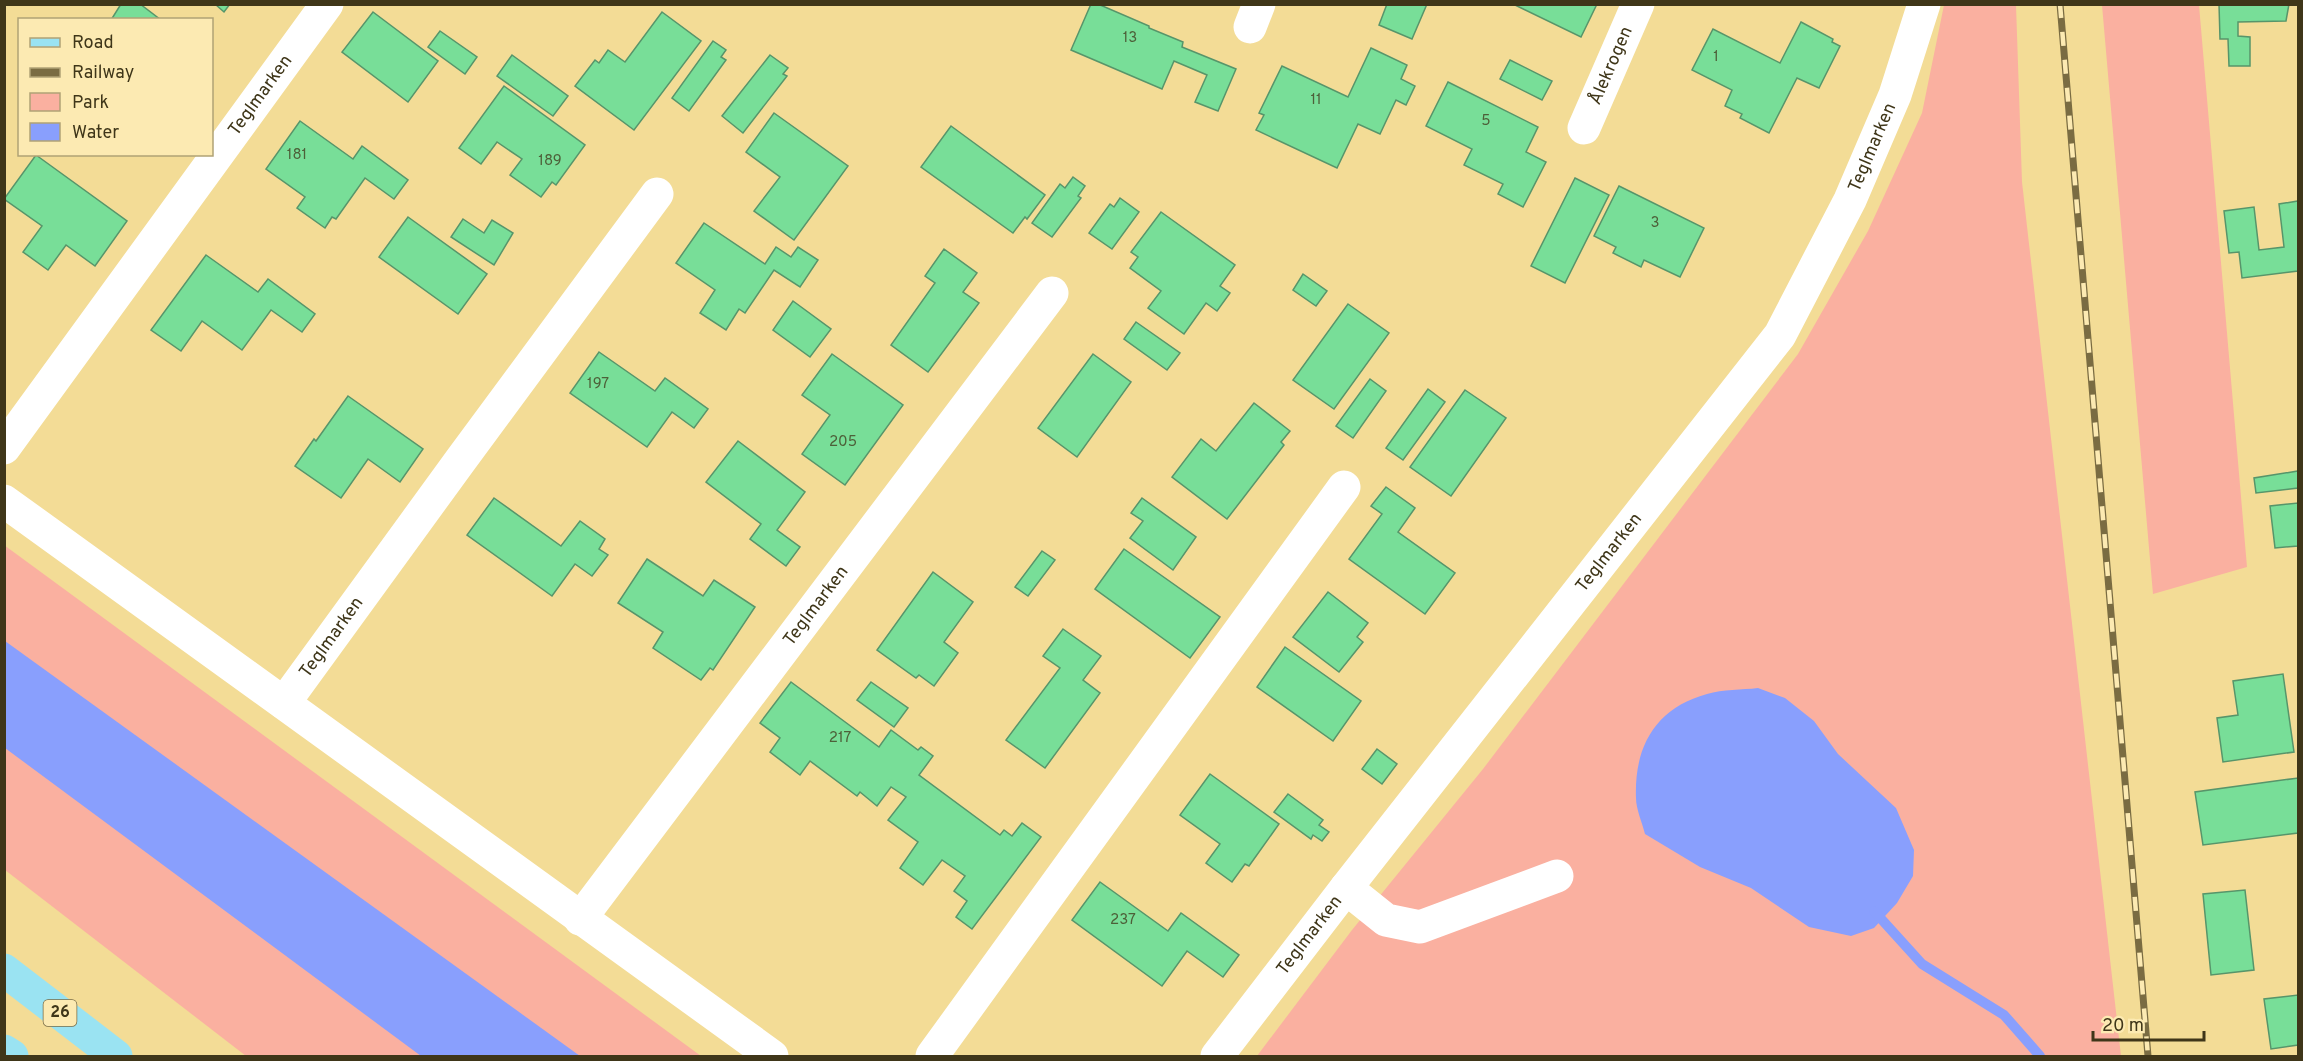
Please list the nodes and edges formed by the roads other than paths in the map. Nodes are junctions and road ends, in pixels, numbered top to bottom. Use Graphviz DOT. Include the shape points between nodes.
graph roads {
  1 [pos="327,4"];
  2 [pos="1638,4"];
  3 [pos="1922,5"];
  4 [pos="1584,128"];
  5 [pos="657,194"];
  6 [pos="1052,293"];
  7 [pos="4,448"];
  8 [pos="1344,487"];
  9 [pos="4,501"];
  10 [pos="284,703"];
  11 [pos="1557,876"];
  12 [pos="1346,888"];
  13 [pos="580,919"];
  14 [pos="4,970"];
  15 [pos="4,1051"];
  16 [pos="12,1056"];
  17 [pos="116,1056"];
  18 [pos="772,1056"];
  19 [pos="932,1056"];
  20 [pos="1216,1056"];
  1 -- 7 [label="street, Teglmarken"];
  2 -- 4 [label="street, Ålekrogen"];
  3 -- 12 [label="street, Teglmarken" via="1895,95 1850,200 1780,335"];
  5 -- 10 [label="street, Teglmarken"];
  6 -- 13 [label="street, Teglmarken"];
  8 -- 19 [label="street"];
  9 -- 10 [label="street"];
  10 -- 13 [label="street"];
  11 -- 12 [label="street" via="1420,927 1386,920"];
  12 -- 20 [label="street, Teglmarken"];
  13 -- 18 [label="street"];
  14 -- 17 [label="main road, 26"];
  15 -- 16 [label="main road"];
}
